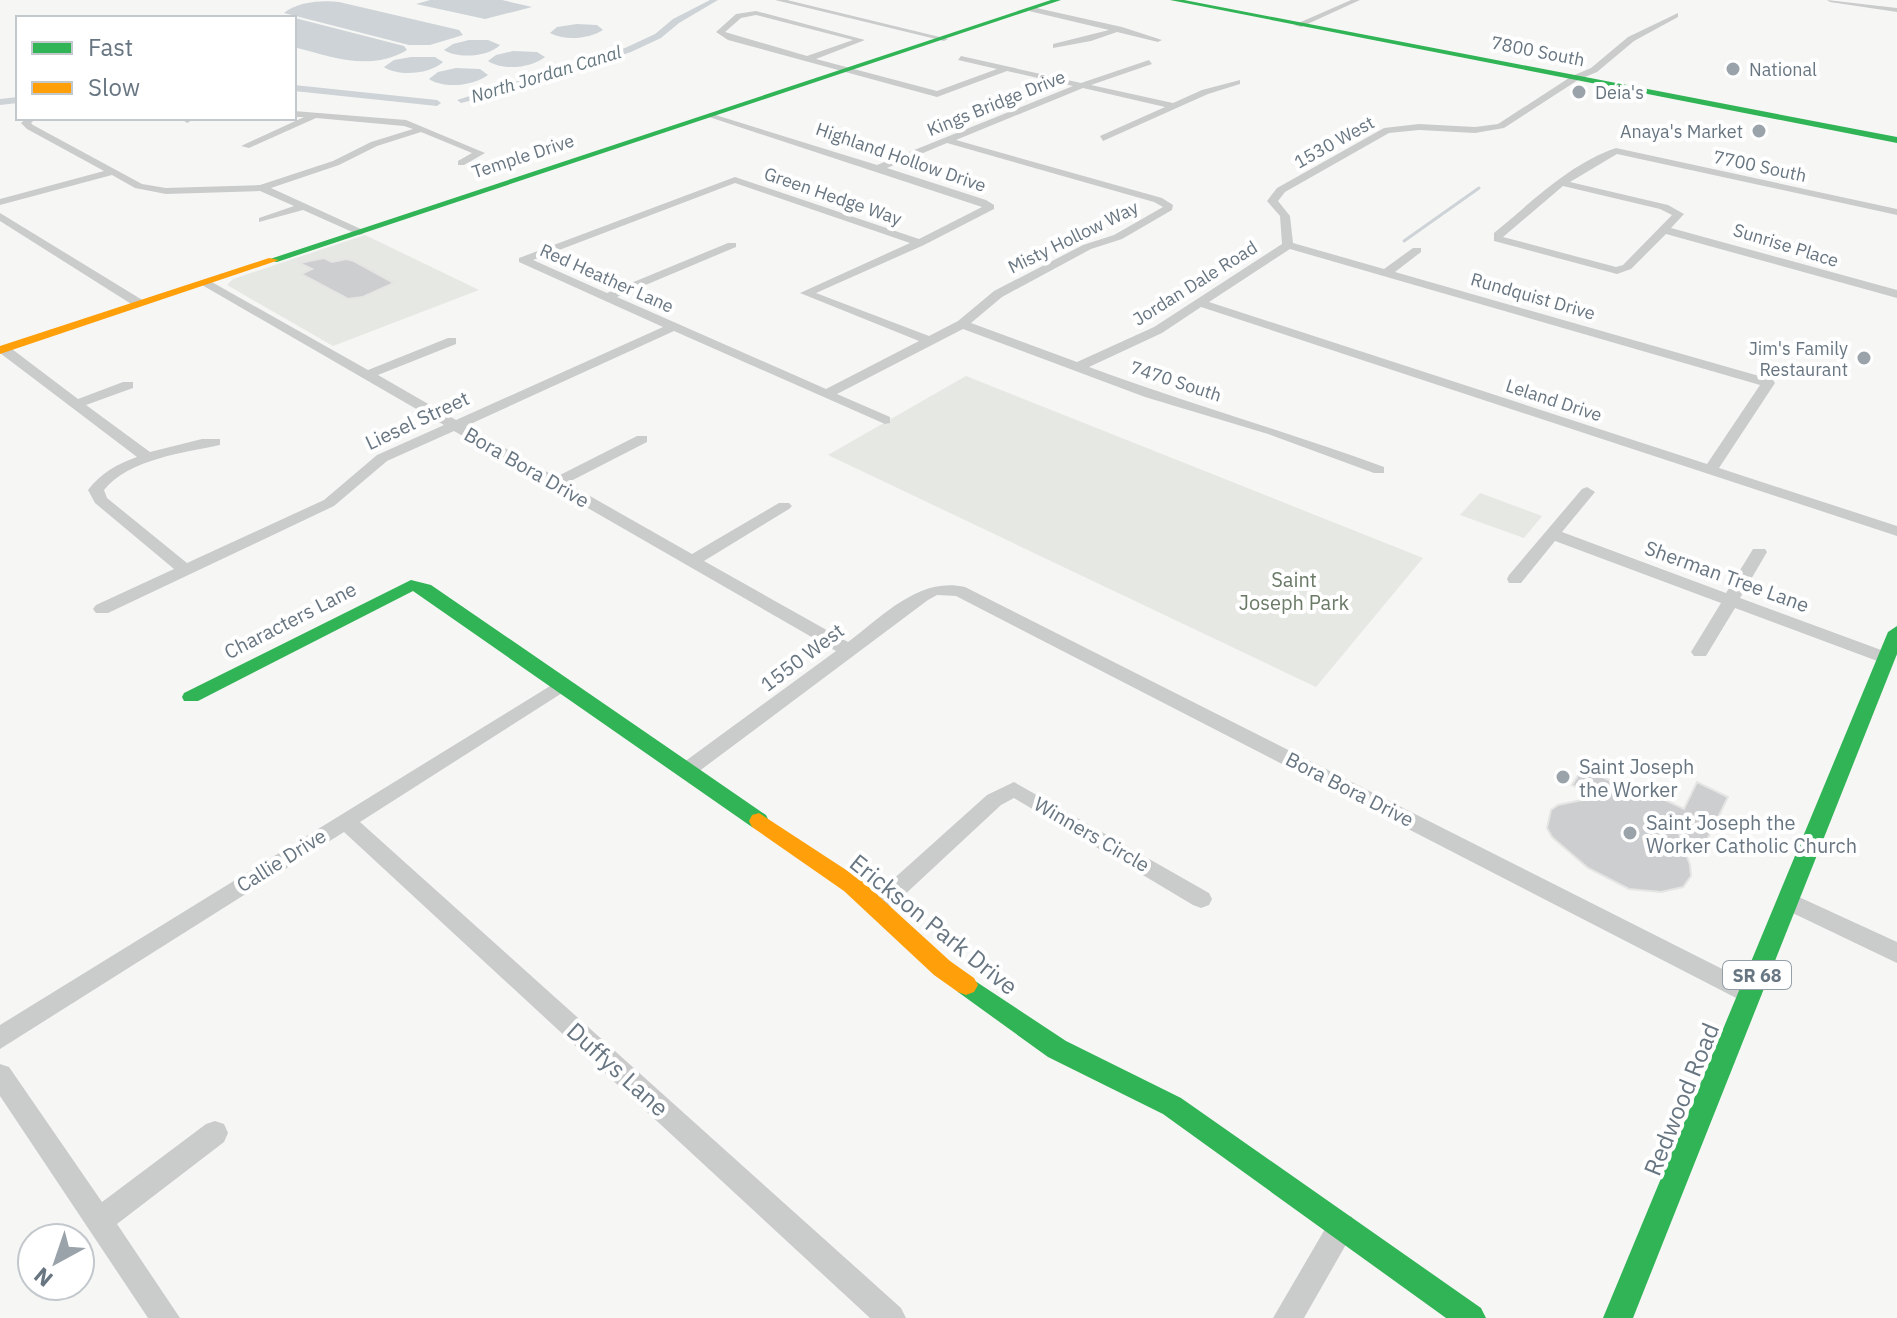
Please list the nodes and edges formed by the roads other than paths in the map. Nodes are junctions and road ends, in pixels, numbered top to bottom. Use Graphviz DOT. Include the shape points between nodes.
graph roads {
  1 [pos="778,0"];
  2 [pos="816,0"];
  3 [pos="1058,0"];
  4 [pos="1173,0"];
  5 [pos="1357,0"];
  6 [pos="1830,0"];
  7 [pos="799,5"];
  8 [pos="1032,9"];
  9 [pos="1897,10"];
  10 [pos="1675,15"];
  11 [pos="1298,25"];
  12 [pos="1119,29"];
  13 [pos="944,39"];
  14 [pos="1158,40"];
  15 [pos="1056,46"];
  16 [pos="961,58"];
  17 [pos="807,59"];
  18 [pos="1149,62"];
  19 [pos="1004,69"];
  20 [pos="848,70"];
  21 [pos="1575,78"];
  22 [pos="1237,82"];
  23 [pos="1084,84"];
  24 [pos="1174,106"];
  25 [pos="296,114"];
  26 [pos="712,115"];
  27 [pos="314,116"];
  28 [pos="28,120"];
  29 [pos="423,129"];
  30 [pos="761,130"];
  31 [pos="742,137"];
  32 [pos="1103,138"];
  33 [pos="946,140"];
  34 [pos="1897,140"];
  35 [pos="246,146"];
  36 [pos="461,163"];
  37 [pos="876,169"];
  38 [pos="113,172"];
  39 [pos="735,180"];
  40 [pos="1563,183"];
  41 [pos="262,188"];
  42 [pos="0,202"];
  43 [pos="1274,204"];
  44 [pos="306,206"];
  45 [pos="1897,212"];
  46 [pos="0,216"];
  47 [pos="263,220"];
  48 [pos="1664,230"];
  49 [pos="359,232"];
  50 [pos="920,243"];
  51 [pos="732,245"];
  52 [pos="1288,245"];
  53 [pos="1417,250"];
  54 [pos="1386,273"];
  55 [pos="206,283"];
  56 [pos="1897,294"];
  57 [pos="607,297"];
  58 [pos="1200,303"];
  59 [pos="140,304"];
  60 [pos="962,324"];
  61 [pos="673,327"];
  62 [pos="927,340"];
  63 [pos="452,341"];
  64 [pos="2,350"];
  65 [pos="1077,367"];
  66 [pos="367,375"];
  67 [pos="128,385"];
  68 [pos="826,394"];
  69 [pos="77,404"];
  70 [pos="885,420"];
  71 [pos="455,426"];
  72 [pos="642,439"];
  73 [pos="215,442"];
  74 [pos="149,459"];
  75 [pos="1379,470"];
  76 [pos="1710,470"];
  77 [pos="555,483"];
  78 [pos="1587,492"];
  79 [pos="784,506"];
  80 [pos="1897,531"];
  81 [pos="1552,534"];
  82 [pos="1759,552"];
  83 [pos="692,561"];
  84 [pos="186,570"];
  85 [pos="1515,579"];
  86 [pos="411,585"];
  87 [pos="948,589"];
  88 [pos="1730,600"];
  89 [pos="102,609"];
  90 [pos="1897,632"];
  91 [pos="848,650"];
  92 [pos="1700,652"];
  93 [pos="1886,658"];
  94 [pos="563,684"];
  95 [pos="191,697"];
  96 [pos="687,770"];
  97 [pos="345,820"];
  98 [pos="1201,899"];
  99 [pos="1788,901"];
  100 [pos="878,906"];
  101 [pos="1897,953"];
  102 [pos="1750,994"];
  103 [pos="0,1038"];
  104 [pos="0,1075"];
  105 [pos="215,1133"];
  106 [pos="99,1221"];
  107 [pos="1342,1227"];
  108 [pos="165,1318"];
  109 [pos="891,1318"];
  110 [pos="1288,1318"];
  111 [pos="1471,1318"];
  112 [pos="1618,1318"];
  1 -- 7 [label="street"];
  2 -- 7 [label="street"];
  3 -- 8 [label="street, Temple Drive"];
  4 -- 11 [label="street, 7800 South"];
  5 -- 11 [label="street"];
  6 -- 9 [label="street"];
  7 -- 13 [label="street"];
  8 -- 12 [label="street"];
  8 -- 13 [label="street, Temple Drive"];
  10 -- 21 [label="street, 1530 West"];
  11 -- 21 [label="street, 7800 South"];
  12 -- 14 [label="street"];
  12 -- 15 [label="street"];
  13 -- 20 [label="street, Temple Drive"];
  16 -- 19 [label="street"];
  17 -- 17 [label="street" via="860,39 751,13 722,27 720,33"];
  17 -- 20 [label="street"];
  18 -- 23 [label="street, Kings Bridge Drive"];
  19 -- 20 [label="street" via="937,94"];
  19 -- 23 [label="street"];
  20 -- 26 [label="street, Temple Drive"];
  21 -- 34 [label="street, 7800 South"];
  21 -- 43 [label="street, 1530 West" via="1501,126 1403,127 1377,134 1281,190"];
  22 -- 24 [label="street"];
  23 -- 24 [label="street"];
  23 -- 33 [label="street, Kings Bridge Drive"];
  24 -- 32 [label="street"];
  25 -- 27 [label="street"];
  26 -- 30 [label="street, Highland Hollow Drive"];
  26 -- 49 [label="street, Temple Drive"];
  27 -- 29 [label="street"];
  27 -- 35 [label="street"];
  28 -- 38 [label="street" via="30,127"];
  29 -- 36 [label="street" via="480,153"];
  29 -- 41 [label="street"];
  30 -- 31 [label="street"];
  30 -- 37 [label="street, Highland Hollow Drive"];
  33 -- 37 [label="street, Kings Bridge Drive"];
  33 -- 60 [label="street, Misty Hollow Way" via="1168,205 1118,237 1078,251 998,294"];
  37 -- 50 [label="street, Highland Hollow Drive" via="990,207"];
  38 -- 41 [label="street" via="152,189"];
  38 -- 42 [label="street"];
  39 -- 50 [label="street, Green Hedge Way"];
  39 -- 57 [label="street, Red Heather Lane" via="523,260"];
  40 -- 45 [label="street, 7700 South" via="1616,151"];
  40 -- 48 [label="street" via="1677,211"];
  40 -- 48 [label="street" via="1498,239 1617,271"];
  41 -- 44 [label="street"];
  43 -- 52 [label="street, Jordan Dale Road" via="1285,216"];
  44 -- 47 [label="street"];
  44 -- 49 [label="street"];
  46 -- 59 [label="street"];
  48 -- 56 [label="street, Sunrise Place"];
  49 -- 55 [label="street, Temple Drive"];
  50 -- 62 [label="street, Highland Hollow Drive" via="806,293"];
  51 -- 57 [label="street"];
  52 -- 54 [label="street, Rundquist Drive"];
  52 -- 58 [label="street, Jordan Dale Road"];
  53 -- 54 [label="street"];
  54 -- 76 [label="street, Rundquist Drive" via="1768,383"];
  55 -- 59 [label="street, Temple Drive"];
  55 -- 66 [label="street, Bora Bora Drive"];
  57 -- 61 [label="street, Red Heather Lane"];
  58 -- 65 [label="street, Jordan Dale Road" via="1142,339"];
  58 -- 76 [label="street, Leland Drive"];
  59 -- 64 [label="street, Temple Drive"];
  60 -- 62 [label="street"];
  60 -- 65 [label="street, 7470 South"];
  61 -- 68 [label="street, Red Heather Lane"];
  61 -- 71 [label="street, Liesel Street"];
  62 -- 68 [label="street"];
  63 -- 66 [label="street"];
  64 -- 69 [label="street"];
  65 -- 75 [label="street, 7470 South"];
  66 -- 71 [label="street, Bora Bora Drive"];
  67 -- 69 [label="street"];
  68 -- 70 [label="street, Red Heather Lane"];
  69 -- 74 [label="street"];
  71 -- 77 [label="street, Bora Bora Drive"];
  71 -- 84 [label="street, Liesel Street" via="370,466 329,503"];
  72 -- 77 [label="street"];
  73 -- 74 [label="street"];
  74 -- 84 [label="street" via="101,482 96,490 100,500"];
  76 -- 80 [label="street, Leland Drive"];
  77 -- 83 [label="street, Bora Bora Drive"];
  78 -- 81 [label="street"];
  79 -- 83 [label="street"];
  81 -- 85 [label="street"];
  81 -- 88 [label="street, Sherman Tree Lane"];
  82 -- 88 [label="street"];
  83 -- 91 [label="street, Bora Bora Drive"];
  84 -- 89 [label="street, Liesel Street"];
  86 -- 94 [label="street, Erickson Park Drive" via="444,601"];
  86 -- 95 [label="street, Characters Lane"];
  87 -- 91 [label="street, 1550 West" via="922,596"];
  87 -- 102 [label="street, Bora Bora Drive" via="969,594"];
  88 -- 92 [label="street"];
  88 -- 93 [label="street, Sherman Tree Lane"];
  90 -- 93 [label="street, Redwood Road / SR 68"];
  91 -- 96 [label="street, 1550 West"];
  93 -- 99 [label="street, Redwood Road / SR 68"];
  94 -- 96 [label="street, Erickson Park Drive"];
  94 -- 97 [label="street, Callie Drive"];
  96 -- 100 [label="street, Erickson Park Drive"];
  97 -- 103 [label="street, Callie Drive"];
  97 -- 109 [label="street, Duffys Lane"];
  98 -- 100 [label="street, Winners Circle" via="1014,789 994,800"];
  99 -- 101 [label="street"];
  99 -- 102 [label="street, Redwood Road / SR 68"];
  100 -- 107 [label="street, Erickson Park Drive" via="942,968 1030,1032 1172,1106"];
  102 -- 112 [label="street, Redwood Road / SR 68"];
  104 -- 106 [label="street"];
  105 -- 106 [label="street"];
  106 -- 108 [label="street"];
  107 -- 110 [label="street"];
  107 -- 111 [label="street, Erickson Park Drive"];
}
